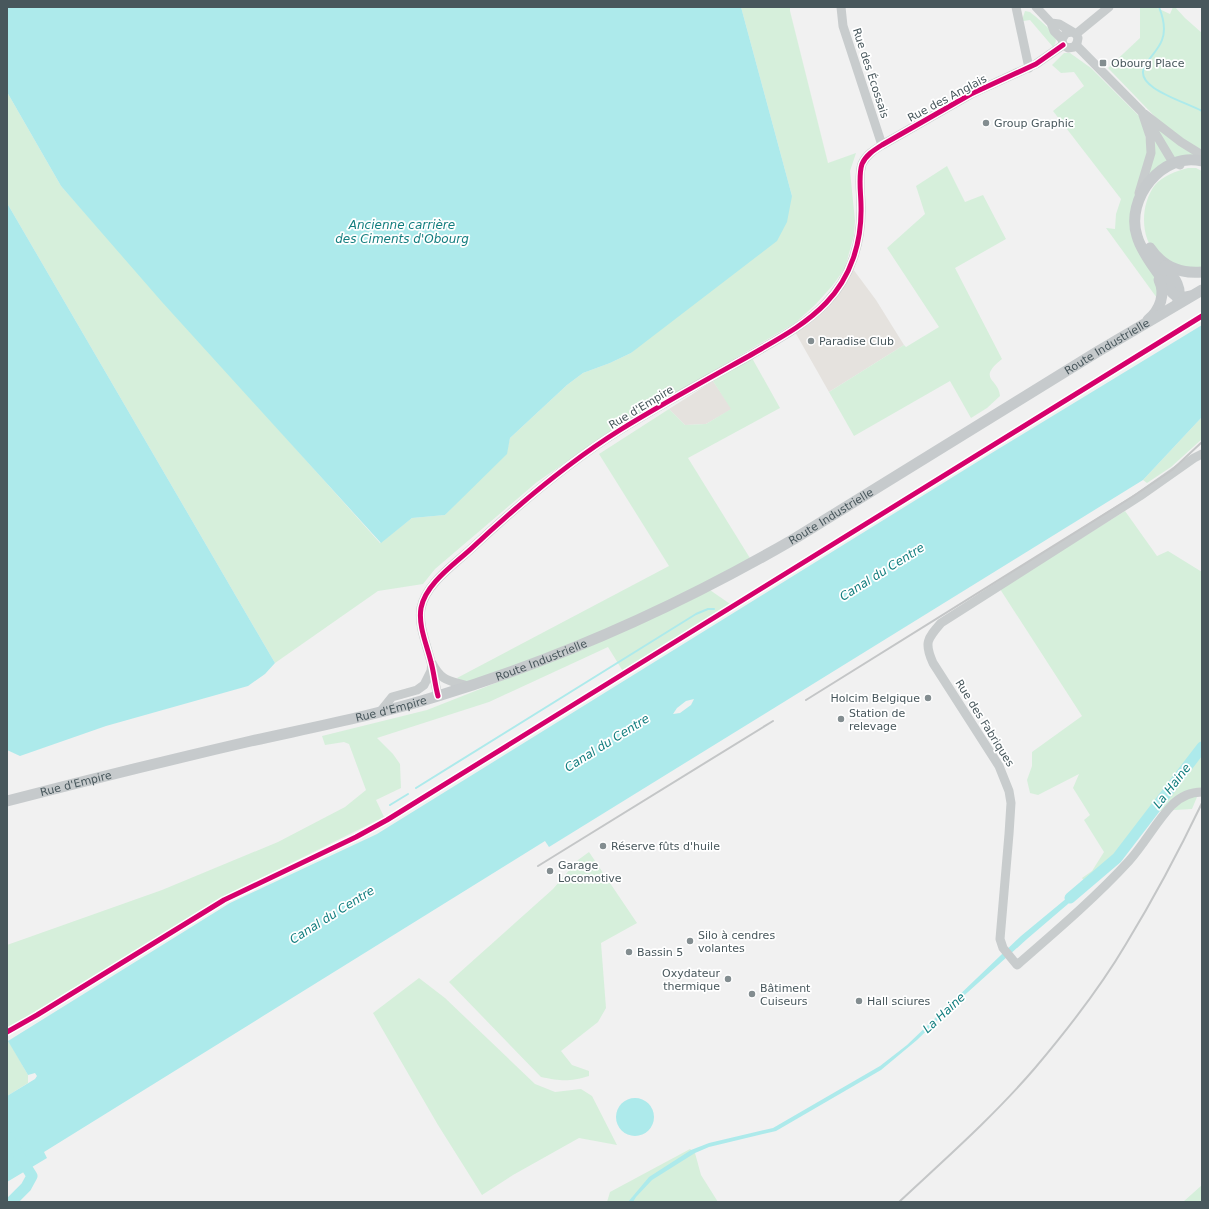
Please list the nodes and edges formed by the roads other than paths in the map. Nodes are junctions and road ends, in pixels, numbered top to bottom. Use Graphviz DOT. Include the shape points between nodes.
graph roads {
  1 [pos="840,7"];
  2 [pos="1036,7"];
  3 [pos="1109,7"];
  4 [pos="1018,9"];
  5 [pos="1051,23"];
  6 [pos="1073,33"];
  7 [pos="1062,42"];
  8 [pos="1076,45"];
  9 [pos="1029,68"];
  10 [pos="1142,112"];
  11 [pos="882,145"];
  12 [pos="1202,155"];
  13 [pos="1202,161"];
  14 [pos="1180,165"];
  15 [pos="1202,166"];
  16 [pos="1138,202"];
  17 [pos="1140,244"];
  18 [pos="1161,262"];
  19 [pos="1202,272"];
  20 [pos="1198,293"];
  21 [pos="1178,302"];
  22 [pos="1138,327"];
  23 [pos="1202,454"];
  24 [pos="432,663"];
  25 [pos="468,686"];
  26 [pos="438,696"];
  27 [pos="380,712"];
  28 [pos="1202,792"];
  29 [pos="7,801"];
  1 -- 11 [label="street, Rue des Écossais" via="843,26"];
  2 -- 5 [label="street"];
  3 -- 6 [label="street"];
  4 -- 9 [label="street"];
  5 -- 6 [label="street" via="1059,24"];
  5 -- 7 [label="street"];
  6 -- 7 [label="street" via="1066,33"];
  6 -- 8 [label="street" via="1078,41"];
  7 -- 8 [label="street" via="1068,48"];
  7 -- 9 [label="street, Rue des Anglais"];
  8 -- 10 [label="street"];
  9 -- 11 [label="street, Rue des Anglais" via="971,94"];
  10 -- 12 [label="street"];
  10 -- 14 [label="street" via="1167,153"];
  10 -- 16 [label="street" via="1150,136 1151,153"];
  11 -- 24 [label="street, Rue d'Empire" via="868,155 862,165 861,214 853,262 836,291 797,328 619,431 554,477 488,533 435,582 427,593 420,618"];
  13 -- 14 [label="main road" via="1187,160"];
  14 -- 15 [label="main road"];
  14 -- 16 [label="main road" via="1159,172 1152,178 1146,184"];
  14 -- 18 [label="main road" via="1158,179 1150,189 1143,206 1143,231 1150,248"];
  16 -- 17 [label="main road" via="1134,217"];
  17 -- 21 [label="main road"];
  17 -- 22 [label="main road" via="1163,287 1163,293 1152,317"];
  18 -- 19 [label="main road" via="1183,272"];
  18 -- 21 [label="main road" via="1179,286"];
  20 -- 21 [label="main road, Route Industrielle"];
  21 -- 22 [label="main road, Route Industrielle"];
  22 -- 25 [label="main road, Route Industrielle" via="794,539 719,581 659,611 586,642"];
  23 -- 28 [label="street, Rue des Fabriques" via="941,623 930,636 928,653 1000,766 1010,791 1000,939 1003,948 1017,965 1099,891 1130,859 1172,805 1189,794"];
  24 -- 25 [label="street" via="444,679"];
  24 -- 26 [label="street, Rue d'Empire"];
  24 -- 27 [label="street" via="424,685 417,690 392,697"];
  25 -- 26 [label="main road, Route Industrielle"];
  26 -- 27 [label="main road, Rue d'Empire"];
  27 -- 29 [label="main road, Rue d'Empire" via="241,743"];
}
